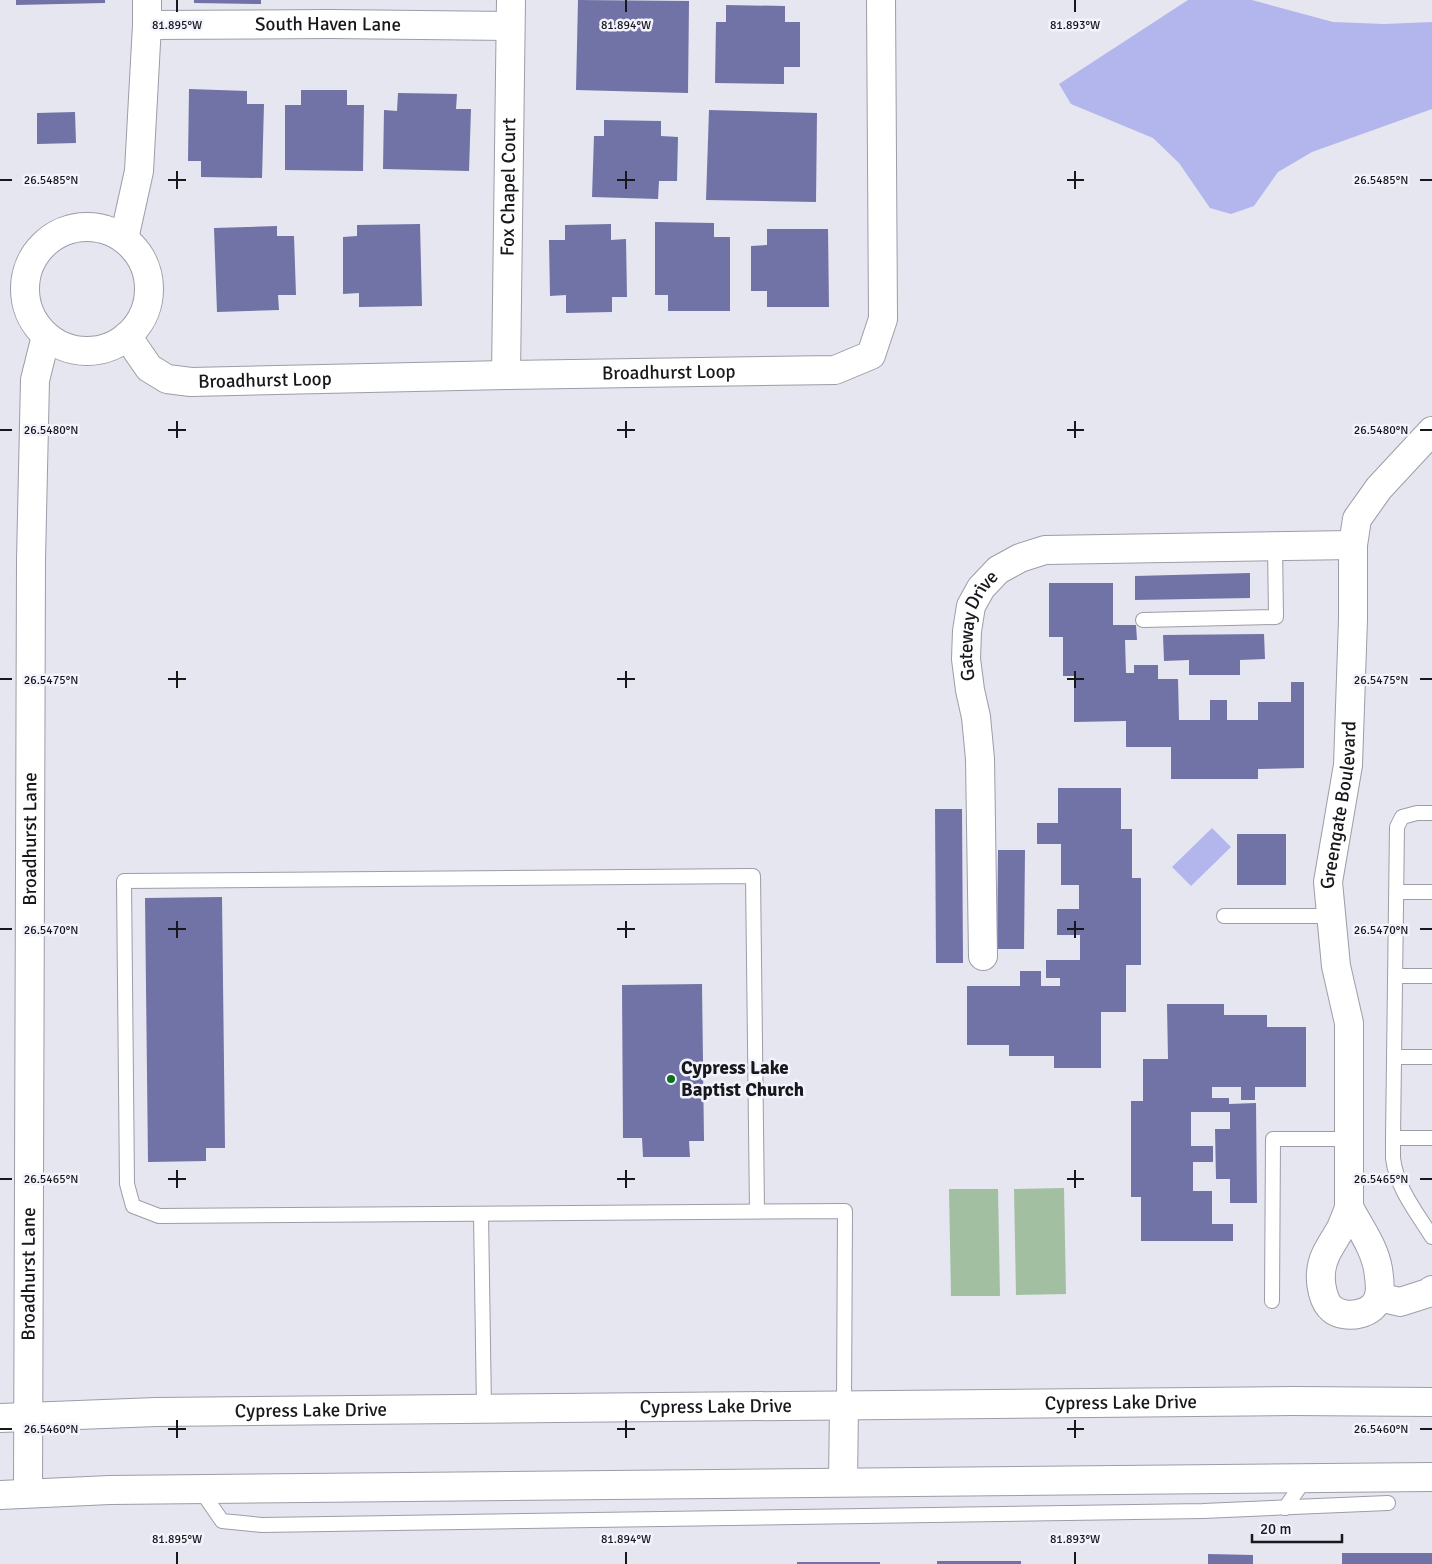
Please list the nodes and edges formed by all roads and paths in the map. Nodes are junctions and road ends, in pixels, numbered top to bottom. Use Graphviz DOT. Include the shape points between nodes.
graph roads {
  1 [pos="881,0"];
  2 [pos="147,13"];
  3 [pos="510,13"];
  4 [pos="124,239"];
  5 [pos="46,336"];
  6 [pos="127,336"];
  7 [pos="506,375"];
  8 [pos="1432,431"];
  9 [pos="1353,545"];
  10 [pos="1275,546"];
  11 [pos="1143,620"];
  12 [pos="1432,813"];
  13 [pos="1396,892"];
  14 [pos="1432,892"];
  15 [pos="1224,916"];
  16 [pos="1331,916"];
  17 [pos="983,956"];
  18 [pos="1396,976"];
  19 [pos="1432,976"];
  20 [pos="1395,1057"];
  21 [pos="1432,1057"];
  22 [pos="1393,1138"];
  23 [pos="1432,1138"];
  24 [pos="1348,1139"];
  25 [pos="1349,1206"];
  26 [pos="757,1212"];
  27 [pos="481,1214"];
  28 [pos="1432,1237"];
  29 [pos="1432,1290"];
  30 [pos="1380,1297"];
  31 [pos="1272,1301"];
  32 [pos="1432,1402"];
  33 [pos="844,1405"];
  34 [pos="484,1409"];
  35 [pos="27,1417"];
  36 [pos="0,1418"];
  37 [pos="1432,1477"];
  38 [pos="1306,1478"];
  39 [pos="843,1482"];
  40 [pos="200,1489"];
  41 [pos="28,1493"];
  42 [pos="0,1495"];
  43 [pos="1388,1503"];
  44 [pos="1285,1508"];
  1 -- 7 [label="street, Broadhurst Loop" via="883,319 871,355 835,370"];
  2 -- 3 [label="street, South Haven Lane" via="330,24"];
  2 -- 4 [label="street" via="139,172"];
  3 -- 7 [label="street, Fox Chapel Court"];
  4 -- 5 [label="street" via="105,229 84,227 63,231 45,242 32,259 25,279 25,300 32,320"];
  4 -- 6 [label="street" via="139,255 148,275 148,298 141,319"];
  5 -- 6 [label="street" via="65,347 86,351 108,347"];
  5 -- 35 [label="street, Broadhurst Lane" via="35,380 31,550"];
  6 -- 7 [label="street, Broadhurst Loop" via="149,368 167,379 191,382"];
  8 -- 9 [label="street, Greengate Boulevard" via="1380,488 1357,519"];
  9 -- 10 [label="street, Gateway Drive"];
  9 -- 16 [label="street, Greengate Boulevard" via="1348,765 1328,882"];
  10 -- 11 [label="lane" via="1276,617"];
  10 -- 17 [label="street, Gateway Drive" via="1045,550 998,570 980,588 971,606 966,659 980,759"];
  12 -- 13 [label="lane" via="1402,817 1398,827"];
  13 -- 14 [label="lane"];
  13 -- 18 [label="lane"];
  15 -- 16 [label="lane"];
  16 -- 24 [label="street, Greengate Boulevard" via="1336,966 1349,1023"];
  18 -- 19 [label="lane"];
  18 -- 20 [label="lane"];
  20 -- 21 [label="lane"];
  20 -- 22 [label="lane"];
  22 -- 23 [label="lane"];
  22 -- 28 [label="lane" via="1393,1159 1399,1180"];
  24 -- 25 [label="street, Greengate Boulevard"];
  24 -- 31 [label="lane" via="1272,1139"];
  25 -- 30 [label="street, Greengate Boulevard" via="1369,1241 1378,1268"];
  25 -- 30 [label="street, Greengate Boulevard" via="1325,1254 1321,1274 1323,1293 1331,1308 1343,1313 1359,1314 1371,1309"];
  26 -- 27 [label="lane"];
  26 -- 27 [label="lane" via="753,876 124,881 127,1184 133,1206 159,1216"];
  26 -- 33 [label="lane" via="845,1211"];
  27 -- 34 [label="lane"];
  29 -- 30 [label="street" via="1400,1302"];
  32 -- 33 [label="street, Cypress Lake Drive"];
  33 -- 34 [label="street, Cypress Lake Drive"];
  33 -- 39 [label="street"];
  34 -- 35 [label="street, Cypress Lake Drive" via="156,1412"];
  35 -- 36 [label="street, Cypress Lake Drive"];
  35 -- 41 [label="street, Broadhurst Lane"];
  37 -- 38 [label="street"];
  38 -- 39 [label="street"];
  38 -- 44 [label="lane"];
  39 -- 40 [label="street"];
  40 -- 41 [label="street"];
  40 -- 44 [label="lane" via="222,1521 262,1525"];
  41 -- 42 [label="street"];
  43 -- 44 [label="lane"];
}
